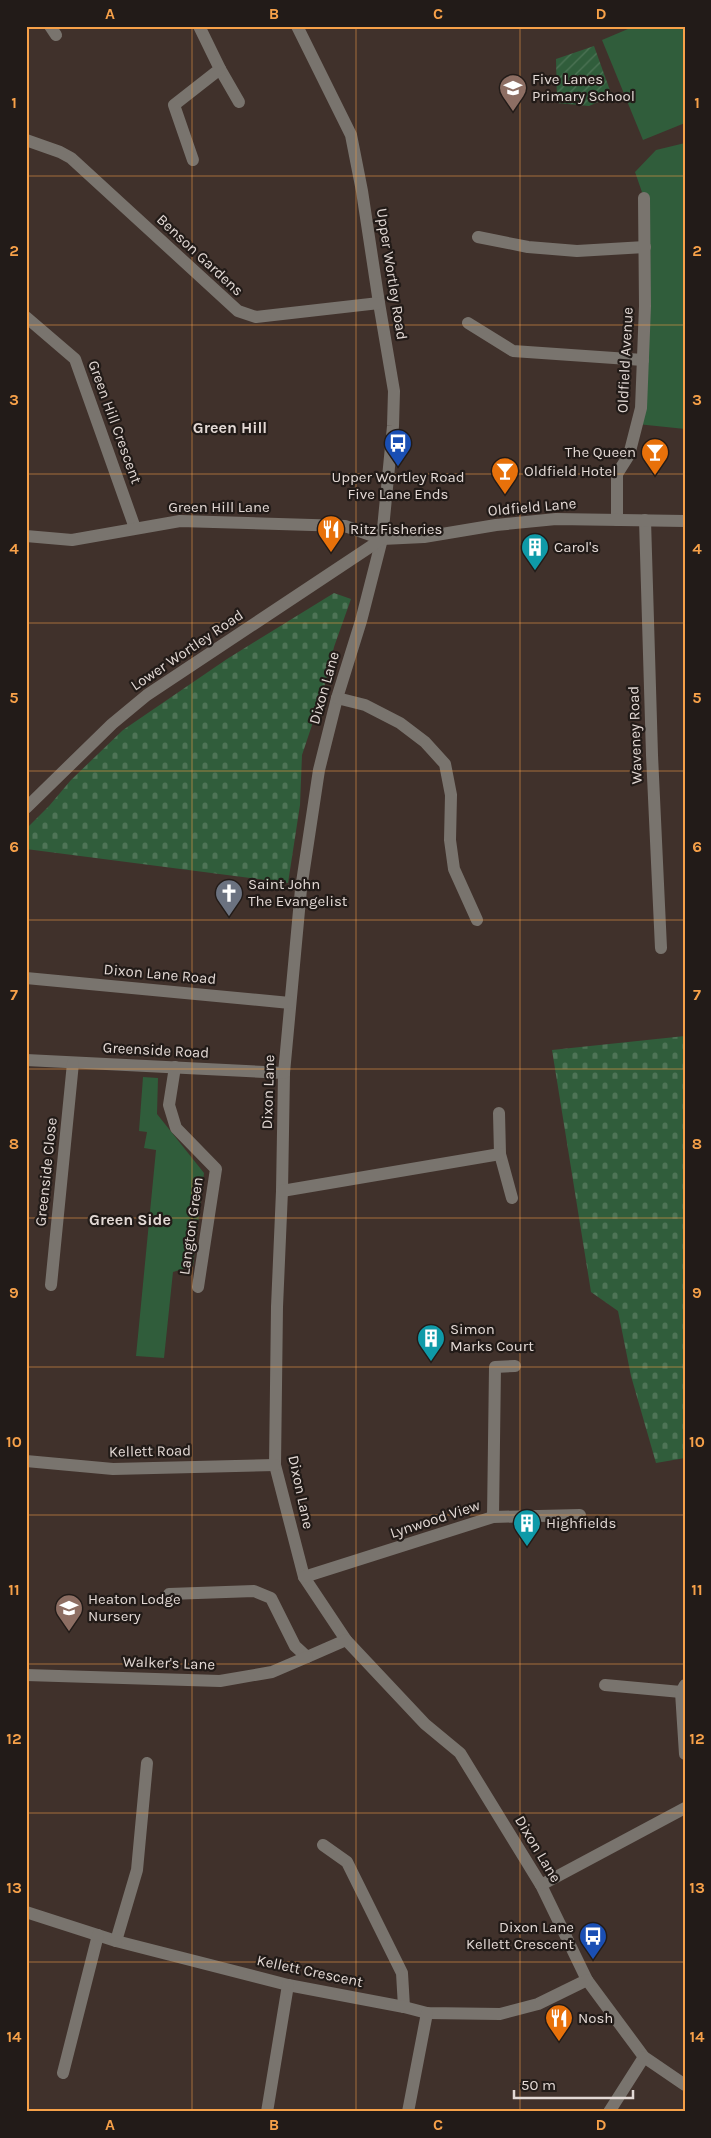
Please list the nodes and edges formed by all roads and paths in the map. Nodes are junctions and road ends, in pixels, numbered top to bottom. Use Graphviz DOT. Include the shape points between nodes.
graph roads {
  1 [pos="199,26"];
  2 [pos="297,26"];
  3 [pos="220,69"];
  4 [pos="239,102"];
  5 [pos="26,140"];
  6 [pos="193,160"];
  7 [pos="644,198"];
  8 [pos="478,237"];
  9 [pos="645,247"];
  10 [pos="379,302"];
  11 [pos="26,317"];
  12 [pos="468,323"];
  13 [pos="643,360"];
  14 [pos="618,520"];
  15 [pos="645,520"];
  16 [pos="685,521"];
  17 [pos="135,528"];
  18 [pos="26,536"];
  19 [pos="382,539"];
  20 [pos="337,698"];
  21 [pos="26,808"];
  22 [pos="477,920"];
  23 [pos="661,948"];
  24 [pos="26,978"];
  25 [pos="290,1003"];
  26 [pos="26,1060"];
  27 [pos="73,1063"];
  28 [pos="175,1067"];
  29 [pos="284,1073"];
  30 [pos="499,1113"];
  31 [pos="500,1154"];
  32 [pos="282,1191"];
  33 [pos="512,1198"];
  34 [pos="51,1285"];
  35 [pos="198,1287"];
  36 [pos="515,1366"];
  37 [pos="26,1461"];
  38 [pos="275,1465"];
  39 [pos="580,1515"];
  40 [pos="493,1517"];
  41 [pos="304,1577"];
  42 [pos="169,1594"];
  43 [pos="346,1640"];
  44 [pos="307,1657"];
  45 [pos="26,1675"];
  46 [pos="605,1685"];
  47 [pos="683,1689"];
  48 [pos="685,1754"];
  49 [pos="147,1763"];
  50 [pos="685,1808"];
  51 [pos="323,1845"];
  52 [pos="541,1885"];
  53 [pos="26,1912"];
  54 [pos="98,1935"];
  55 [pos="116,1941"];
  56 [pos="587,1980"];
  57 [pos="288,1985"];
  58 [pos="404,2006"];
  59 [pos="427,2013"];
  60 [pos="644,2057"];
  61 [pos="64,2072"];
  62 [pos="685,2085"];
  63 [pos="267,2112"];
  64 [pos="408,2112"];
  65 [pos="609,2112"];
  1 -- 3 [label="street"];
  2 -- 10 [label="street, Upper Wortley Road" via="351,135"];
  3 -- 4 [label="street"];
  3 -- 6 [label="street" via="174,105"];
  5 -- 10 [label="street, Benson Gardens" via="71,158 238,311 256,317"];
  7 -- 9 [label="street, Oldfield Avenue"];
  8 -- 9 [label="street" via="528,247 577,251"];
  9 -- 13 [label="street, Oldfield Avenue"];
  10 -- 19 [label="street, Upper Wortley Road" via="394,391"];
  11 -- 17 [label="street, Green Hill Crescent" via="75,359"];
  12 -- 13 [label="street" via="513,351"];
  13 -- 14 [label="street, Oldfield Avenue" via="641,408 629,455 617,474"];
  14 -- 15 [label="street, Oldfield Lane"];
  14 -- 19 [label="street, Oldfield Lane" via="556,519 424,537"];
  15 -- 16 [label="street, Oldfield Lane"];
  15 -- 23 [label="street, Waveney Road"];
  17 -- 18 [label="street, Green Hill Lane" via="72,540"];
  17 -- 19 [label="street, Green Hill Lane" via="180,521 345,526"];
  19 -- 20 [label="street, Dixon Lane"];
  19 -- 21 [label="street, Lower Wortley Road" via="147,695 112,724"];
  20 -- 22 [label="street" via="365,705 400,723 425,742 445,764 451,795 450,840 454,869"];
  20 -- 25 [label="street, Dixon Lane" via="318,770 301,889"];
  24 -- 25 [label="street, Dixon Lane Road"];
  25 -- 29 [label="street, Dixon Lane"];
  26 -- 27 [label="street, Greenside Road"];
  27 -- 28 [label="street, Greenside Road"];
  27 -- 34 [label="street, Greenside Close"];
  28 -- 29 [label="street, Greenside Road"];
  28 -- 35 [label="street, Langton Green" via="169,1105 176,1128 216,1169"];
  29 -- 32 [label="street, Dixon Lane"];
  30 -- 31 [label="street"];
  31 -- 32 [label="street"];
  31 -- 33 [label="street"];
  32 -- 38 [label="street, Dixon Lane"];
  36 -- 40 [label="street" via="495,1367"];
  37 -- 38 [label="street, Kellett Road" via="112,1469"];
  38 -- 41 [label="street, Dixon Lane"];
  39 -- 40 [label="street, Lynwood View"];
  40 -- 41 [label="street, Lynwood View"];
  41 -- 43 [label="street, Dixon Lane"];
  42 -- 44 [label="street" via="254,1591 271,1598 296,1646"];
  43 -- 44 [label="street"];
  43 -- 52 [label="street, Dixon Lane" via="425,1724 460,1753"];
  44 -- 45 [label="street, Walker's Lane" via="272,1672 220,1681"];
  46 -- 47 [label="street"];
  47 -- 48 [label="street"];
  49 -- 55 [label="street" via="138,1870"];
  50 -- 52 [label="street"];
  51 -- 58 [label="street" via="347,1862 402,1974"];
  52 -- 56 [label="street, Dixon Lane"];
  53 -- 54 [label="street, Kellett Crescent"];
  54 -- 55 [label="street, Kellett Crescent"];
  54 -- 61 [label="street"];
  55 -- 57 [label="street, Kellett Crescent"];
  56 -- 59 [label="street, Kellett Crescent" via="538,2004 500,2014"];
  56 -- 60 [label="street, Dixon Lane"];
  57 -- 58 [label="street, Kellett Crescent"];
  57 -- 63 [label="street"];
  58 -- 59 [label="street, Kellett Crescent"];
  59 -- 64 [label="street"];
  60 -- 62 [label="street, Dixon Lane"];
  60 -- 65 [label="street"];
}
